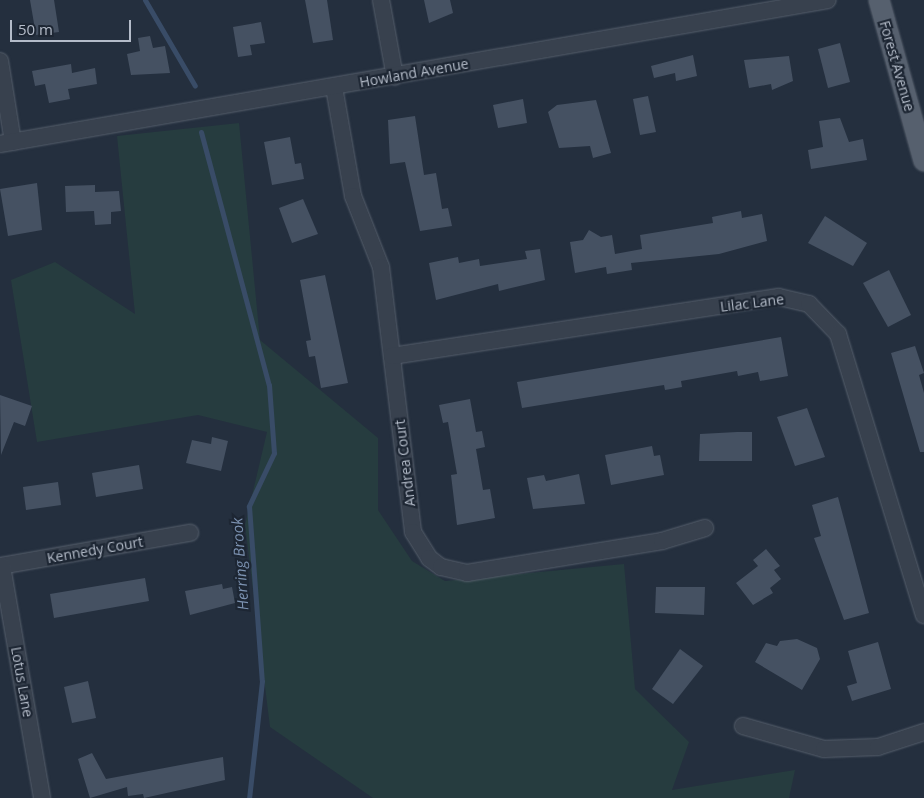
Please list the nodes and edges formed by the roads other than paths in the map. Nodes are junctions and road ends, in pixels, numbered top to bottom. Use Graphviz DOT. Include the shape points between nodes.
graph roads {
  1 [pos="381,0"];
  2 [pos="828,0"];
  3 [pos="879,0"];
  4 [pos="0,61"];
  5 [pos="395,77"];
  6 [pos="334,87"];
  7 [pos="7,143"];
  8 [pos="924,161"];
  9 [pos="392,356"];
  10 [pos="705,528"];
  11 [pos="190,533"];
  12 [pos="1,566"];
  13 [pos="924,615"];
  14 [pos="742,726"];
  15 [pos="924,732"];
  16 [pos="42,798"];
  1 -- 5 [label="street"];
  2 -- 5 [label="street, Howland Avenue"];
  3 -- 8 [label="main road, Forest Avenue"];
  4 -- 7 [label="street"];
  5 -- 6 [label="street, Howland Avenue"];
  6 -- 7 [label="street, Howland Avenue"];
  6 -- 9 [label="street, Andrea Court" via="353,196 382,267"];
  9 -- 10 [label="street, Andrea Court" via="413,532 419,546 440,567 467,573 662,541"];
  9 -- 13 [label="street, Lilac Lane" via="779,297 809,304 822,313 838,334"];
  11 -- 12 [label="street, Kennedy Court"];
  12 -- 16 [label="street, Lotus Lane"];
  14 -- 15 [label="street" via="824,749 878,747"];
}
